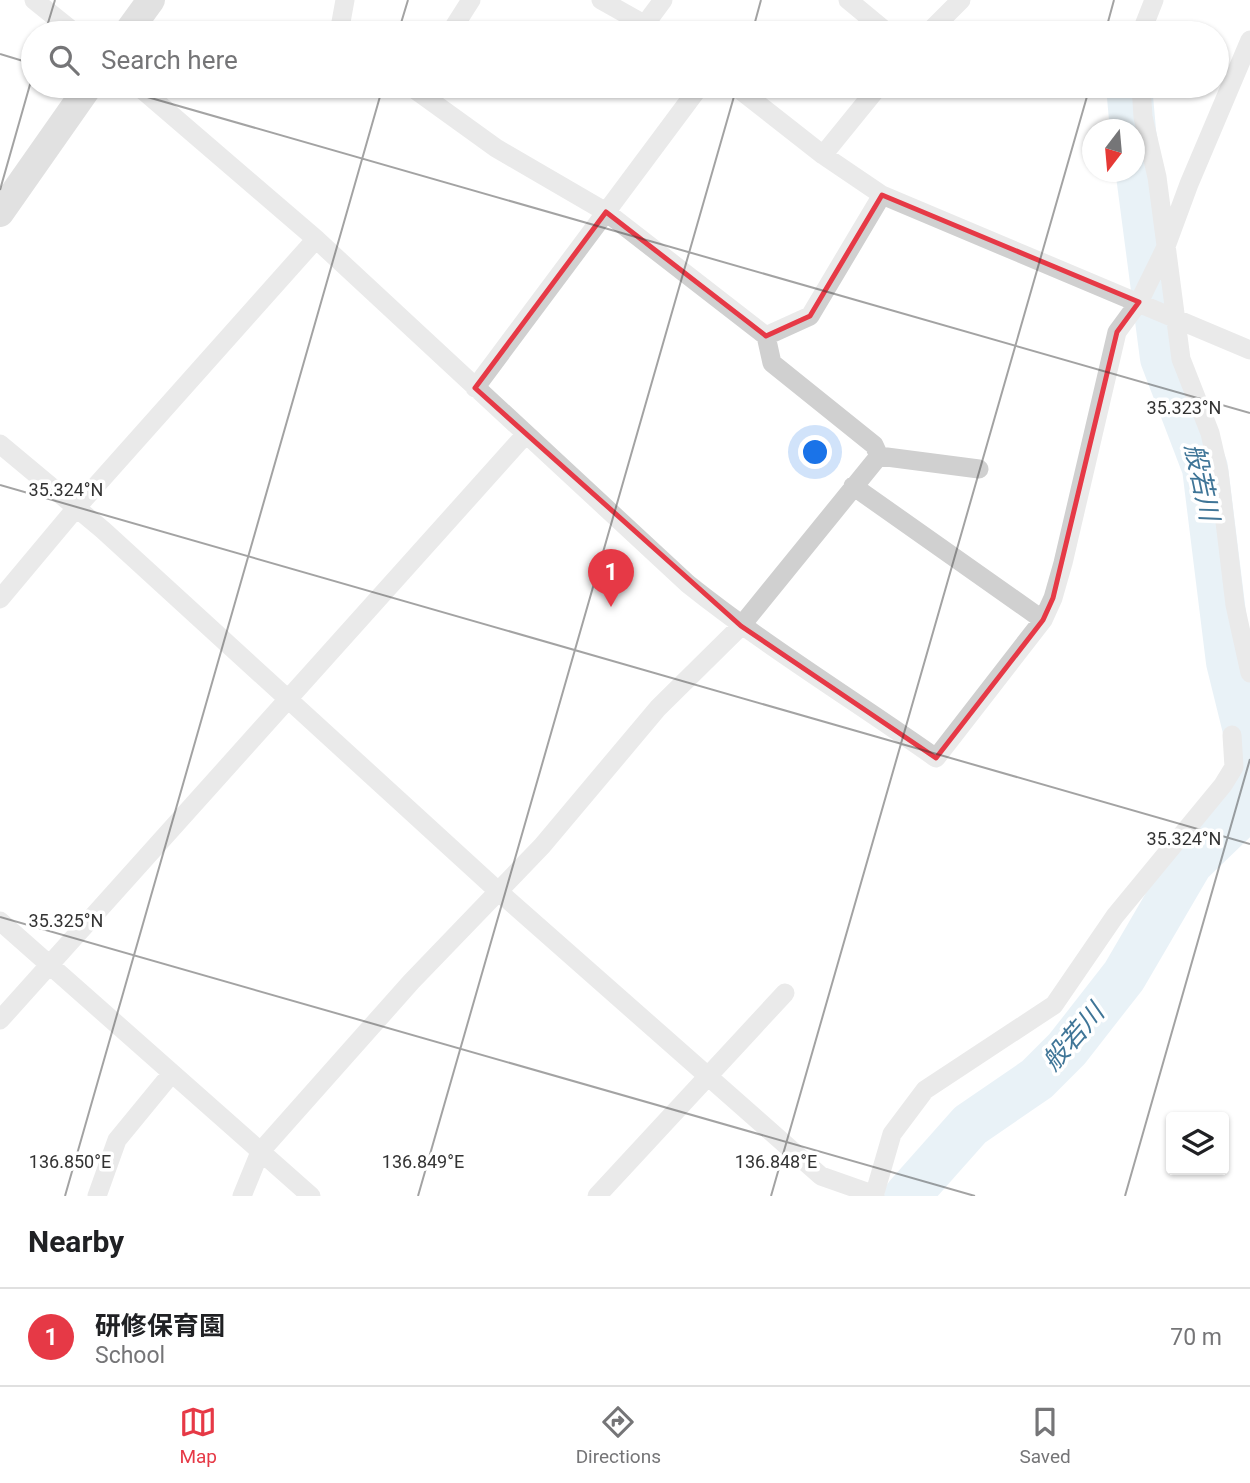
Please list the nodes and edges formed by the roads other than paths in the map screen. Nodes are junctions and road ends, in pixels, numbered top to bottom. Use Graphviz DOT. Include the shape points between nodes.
graph roads {
  1 [pos="34,0"];
  2 [pos="151,0"];
  3 [pos="345,0"];
  4 [pos="471,0"];
  5 [pos="601,0"];
  6 [pos="663,0"];
  7 [pos="848,0"];
  8 [pos="961,0"];
  9 [pos="1154,0"];
  10 [pos="60,21"];
  11 [pos="136,21"];
  12 [pos="341,21"];
  13 [pos="458,21"];
  14 [pos="640,21"];
  15 [pos="656,21"];
  16 [pos="873,21"];
  17 [pos="940,21"];
  18 [pos="1146,21"];
  19 [pos="1250,40"];
  20 [pos="1229,92"];
  21 [pos="81,98"];
  22 [pos="152,98"];
  23 [pos="429,98"];
  24 [pos="691,98"];
  25 [pos="750,98"];
  26 [pos="869,98"];
  27 [pos="1142,98"];
  28 [pos="1226,98"];
  29 [pos="824,155"];
  30 [pos="882,195"];
  31 [pos="606,212"];
  32 [pos="0,213"];
  33 [pos="316,239"];
  34 [pos="1166,246"];
  35 [pos="1143,300"];
  36 [pos="1172,316"];
  37 [pos="766,336"];
  38 [pos="1250,350"];
  39 [pos="475,388"];
  40 [pos="526,433"];
  41 [pos="0,444"];
  42 [pos="879,456"];
  43 [pos="979,469"];
  44 [pos="853,486"];
  45 [pos="77,507"];
  46 [pos="0,599"];
  47 [pos="1043,620"];
  48 [pos="741,626"];
  49 [pos="1250,673"];
  50 [pos="288,698"];
  51 [pos="1232,735"];
  52 [pos="498,891"];
  53 [pos="0,921"];
  54 [pos="49,964"];
  55 [pos="785,993"];
  56 [pos="0,1020"];
  57 [pos="172,1073"];
  58 [pos="709,1075"];
  59 [pos="260,1152"];
  60 [pos="874,1195"];
  61 [pos="97,1196"];
  62 [pos="242,1196"];
  63 [pos="311,1196"];
  64 [pos="597,1196"];
  1 -- 10 [label="street"];
  2 -- 11 [label="main road"];
  3 -- 12 [label="street"];
  4 -- 13 [label="street"];
  5 -- 14 [label="street"];
  6 -- 15 [label="street"];
  7 -- 16 [label="street"];
  8 -- 17 [label="street"];
  9 -- 18 [label="street"];
  19 -- 20 [label="street"];
  21 -- 32 [label="main road"];
  22 -- 33 [label="street"];
  23 -- 31 [label="street" via="496,148"];
  24 -- 31 [label="street"];
  25 -- 29 [label="street"];
  26 -- 29 [label="street"];
  27 -- 34 [label="street"];
  28 -- 34 [label="street"];
  29 -- 30 [label="street"];
  30 -- 35 [label="street" via="971,235"];
  30 -- 37 [label="street" via="810,316"];
  31 -- 37 [label="street"];
  31 -- 39 [label="street"];
  33 -- 39 [label="street"];
  33 -- 45 [label="street"];
  34 -- 35 [label="street"];
  34 -- 36 [label="street"];
  35 -- 36 [label="street"];
  35 -- 47 [label="street" via="1117,332 1063,563"];
  36 -- 38 [label="street"];
  36 -- 49 [label="street" via="1181,359 1210,433 1219,472 1235,605"];
  37 -- 42 [label="street" via="772,363 874,445"];
  39 -- 40 [label="street"];
  40 -- 48 [label="street" via="688,584"];
  40 -- 50 [label="street"];
  41 -- 45 [label="street"];
  42 -- 43 [label="street"];
  42 -- 44 [label="street"];
  44 -- 47 [label="street"];
  44 -- 48 [label="street"];
  45 -- 46 [label="street"];
  45 -- 50 [label="street"];
  47 -- 48 [label="street" via="936,758"];
  48 -- 52 [label="street" via="658,709"];
  50 -- 52 [label="street"];
  50 -- 54 [label="street"];
  51 -- 60 [label="street" via="1234,766 1223,785 1115,916 1055,1005 925,1090 892,1134"];
  52 -- 58 [label="street"];
  52 -- 59 [label="street"];
  53 -- 54 [label="street"];
  54 -- 56 [label="street"];
  54 -- 57 [label="street"];
  55 -- 58 [label="street"];
  57 -- 59 [label="street"];
  57 -- 61 [label="street" via="117,1140"];
  58 -- 60 [label="street" via="821,1176"];
  58 -- 64 [label="street"];
  59 -- 62 [label="street"];
  59 -- 63 [label="street"];
}
